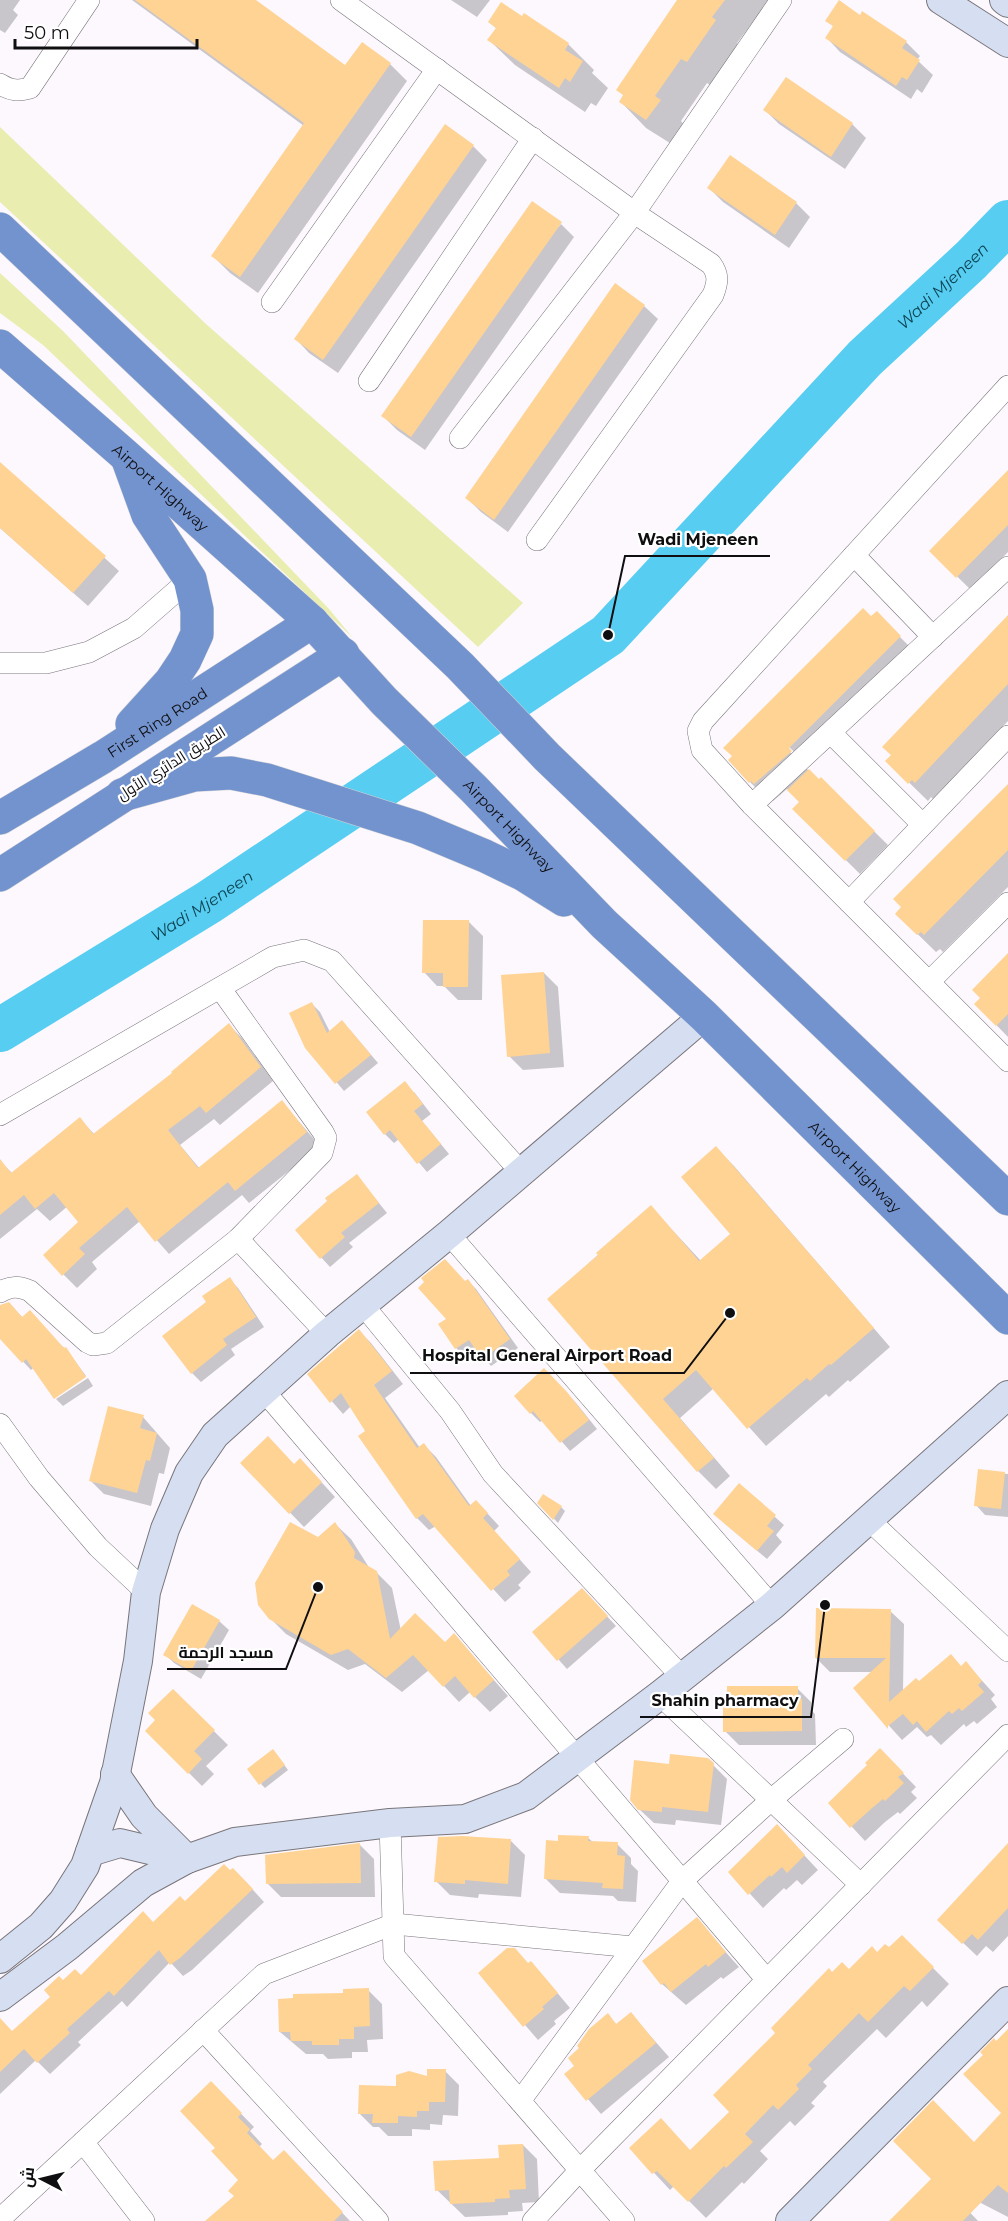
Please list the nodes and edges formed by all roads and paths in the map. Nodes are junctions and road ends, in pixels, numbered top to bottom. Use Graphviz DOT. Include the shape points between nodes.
graph roads {
  1 [pos="89,0"];
  2 [pos="781,0"];
  3 [pos="941,0"];
  4 [pos="1004,0"];
  5 [pos="346,1"];
  6 [pos="1008,3"];
  7 [pos="1008,43"];
  8 [pos="437,69"];
  9 [pos="0,84"];
  10 [pos="532,138"];
  11 [pos="635,212"];
  12 [pos="0,229"];
  13 [pos="272,302"];
  14 [pos="0,346"];
  15 [pos="369,381"];
  16 [pos="1008,386"];
  17 [pos="460,438"];
  18 [pos="126,456"];
  19 [pos="537,540"];
  20 [pos="854,555"];
  21 [pos="1008,567"];
  22 [pos="190,579"];
  23 [pos="312,622"];
  24 [pos="933,637"];
  25 [pos="343,654"];
  26 [pos="0,663"];
  27 [pos="831,733"];
  28 [pos="1008,736"];
  29 [pos="103,757"];
  30 [pos="122,795"];
  31 [pos="752,805"];
  32 [pos="0,818"];
  33 [pos="922,824"];
  34 [pos="0,874"];
  35 [pos="849,902"];
  36 [pos="1008,903"];
  37 [pos="604,924"];
  38 [pos="929,982"];
  39 [pos="220,988"];
  40 [pos="704,1016"];
  41 [pos="1004,1051"];
  42 [pos="0,1115"];
  43 [pos="521,1172"];
  44 [pos="1008,1199"];
  45 [pos="449,1234"];
  46 [pos="238,1239"];
  47 [pos="0,1292"];
  48 [pos="363,1305"];
  49 [pos="1008,1318"];
  50 [pos="327,1334"];
  51 [pos="264,1391"];
  52 [pos="1008,1395"];
  53 [pos="0,1424"];
  54 [pos="868,1519"];
  55 [pos="146,1592"];
  56 [pos="772,1606"];
  57 [pos="1008,1651"];
  58 [pos="682,1677"];
  59 [pos="660,1695"];
  60 [pos="1008,1736"];
  61 [pos="843,1739"];
  62 [pos="579,1758"];
  63 [pos="116,1774"];
  64 [pos="771,1800"];
  65 [pos="390,1823"];
  66 [pos="90,1852"];
  67 [pos="187,1859"];
  68 [pos="683,1880"];
  69 [pos="861,1885"];
  70 [pos="394,1924"];
  71 [pos="633,1947"];
  72 [pos="0,1959"];
  73 [pos="767,1980"];
  74 [pos="0,1997"];
  75 [pos="1008,2001"];
  76 [pos="203,2030"];
  77 [pos="520,2101"];
  78 [pos="83,2142"];
  79 [pos="580,2170"];
  80 [pos="0,2219"];
  81 [pos="144,2221"];
  82 [pos="378,2221"];
  83 [pos="533,2221"];
  84 [pos="624,2221"];
  85 [pos="790,2221"];
  1 -- 9 [label="street" via="30,88 9,90"];
  2 -- 11 [label="street"];
  3 -- 7 [label="street"];
  4 -- 6 [label="street"];
  5 -- 8 [label="street"];
  8 -- 10 [label="street"];
  8 -- 13 [label="street"];
  10 -- 11 [label="street"];
  10 -- 15 [label="street"];
  11 -- 17 [label="street"];
  11 -- 19 [label="street" via="711,264 718,273 717,284 713,295"];
  12 -- 44 [label="highway" via="460,666 548,757"];
  14 -- 18 [label="highway, Airport Highway"];
  16 -- 20 [label="street"];
  18 -- 22 [label="highway" via="148,515"];
  18 -- 23 [label="highway, Airport Highway"];
  20 -- 24 [label="street"];
  20 -- 31 [label="street" via="698,730 702,750"];
  21 -- 24 [label="street"];
  22 -- 26 [label="street" via="134,628 89,652 46,663"];
  22 -- 29 [label="highway" via="197,610 197,634 171,681"];
  23 -- 25 [label="highway, Airport Highway"];
  23 -- 29 [label="highway, First Ring Road"];
  24 -- 27 [label="street"];
  25 -- 30 [label="highway, الطريق الدائري الأول"];
  25 -- 37 [label="highway, Airport Highway" via="384,701"];
  27 -- 31 [label="street"];
  27 -- 33 [label="street"];
  28 -- 33 [label="street"];
  29 -- 32 [label="highway, First Ring Road"];
  30 -- 34 [label="highway, الطريق الدائري الأول"];
  30 -- 37 [label="highway" via="194,775 231,773 267,780 418,828 485,856"];
  31 -- 35 [label="street"];
  33 -- 35 [label="street"];
  35 -- 38 [label="street"];
  36 -- 38 [label="street"];
  37 -- 40 [label="highway, Airport Highway"];
  38 -- 41 [label="street"];
  39 -- 42 [label="street"];
  39 -- 43 [label="street" via="273,957 304,950 332,961"];
  39 -- 46 [label="street" via="326,1138 322,1153"];
  40 -- 43 [label="street"];
  40 -- 49 [label="highway, Airport Highway"];
  43 -- 45 [label="street"];
  45 -- 48 [label="street"];
  45 -- 56 [label="street"];
  46 -- 47 [label="street" via="101,1345 87,1342 30,1291 9,1287"];
  46 -- 50 [label="street"];
  48 -- 50 [label="street"];
  48 -- 58 [label="street" via="450,1411 493,1474"];
  50 -- 51 [label="street"];
  51 -- 55 [label="street" via="215,1435 189,1473 165,1529"];
  51 -- 62 [label="street"];
  52 -- 54 [label="street"];
  53 -- 55 [label="street" via="39,1478 98,1547"];
  54 -- 56 [label="street"];
  54 -- 57 [label="street"];
  55 -- 63 [label="street" via="138,1661"];
  56 -- 58 [label="street"];
  58 -- 59 [label="street"];
  59 -- 62 [label="street"];
  59 -- 64 [label="street"];
  60 -- 69 [label="street"];
  61 -- 64 [label="street"];
  62 -- 65 [label="street" via="526,1796 465,1819"];
  62 -- 68 [label="street"];
  63 -- 66 [label="street"];
  63 -- 67 [label="street" via="144,1816"];
  64 -- 68 [label="street"];
  64 -- 69 [label="street"];
  65 -- 67 [label="street" via="235,1842"];
  65 -- 70 [label="street"];
  66 -- 67 [label="street" via="120,1843"];
  66 -- 72 [label="street" via="63,1901 41,1926"];
  67 -- 74 [label="street" via="143,1883"];
  68 -- 71 [label="street"];
  68 -- 73 [label="street"];
  69 -- 73 [label="street"];
  70 -- 71 [label="street"];
  70 -- 76 [label="street" via="264,1974"];
  70 -- 77 [label="street" via="394,1956"];
  71 -- 77 [label="street"];
  73 -- 79 [label="street"];
  75 -- 85 [label="street"];
  76 -- 78 [label="street"];
  76 -- 82 [label="street"];
  77 -- 79 [label="street"];
  78 -- 80 [label="street"];
  78 -- 81 [label="street"];
  79 -- 83 [label="street"];
  79 -- 84 [label="street"];
}
